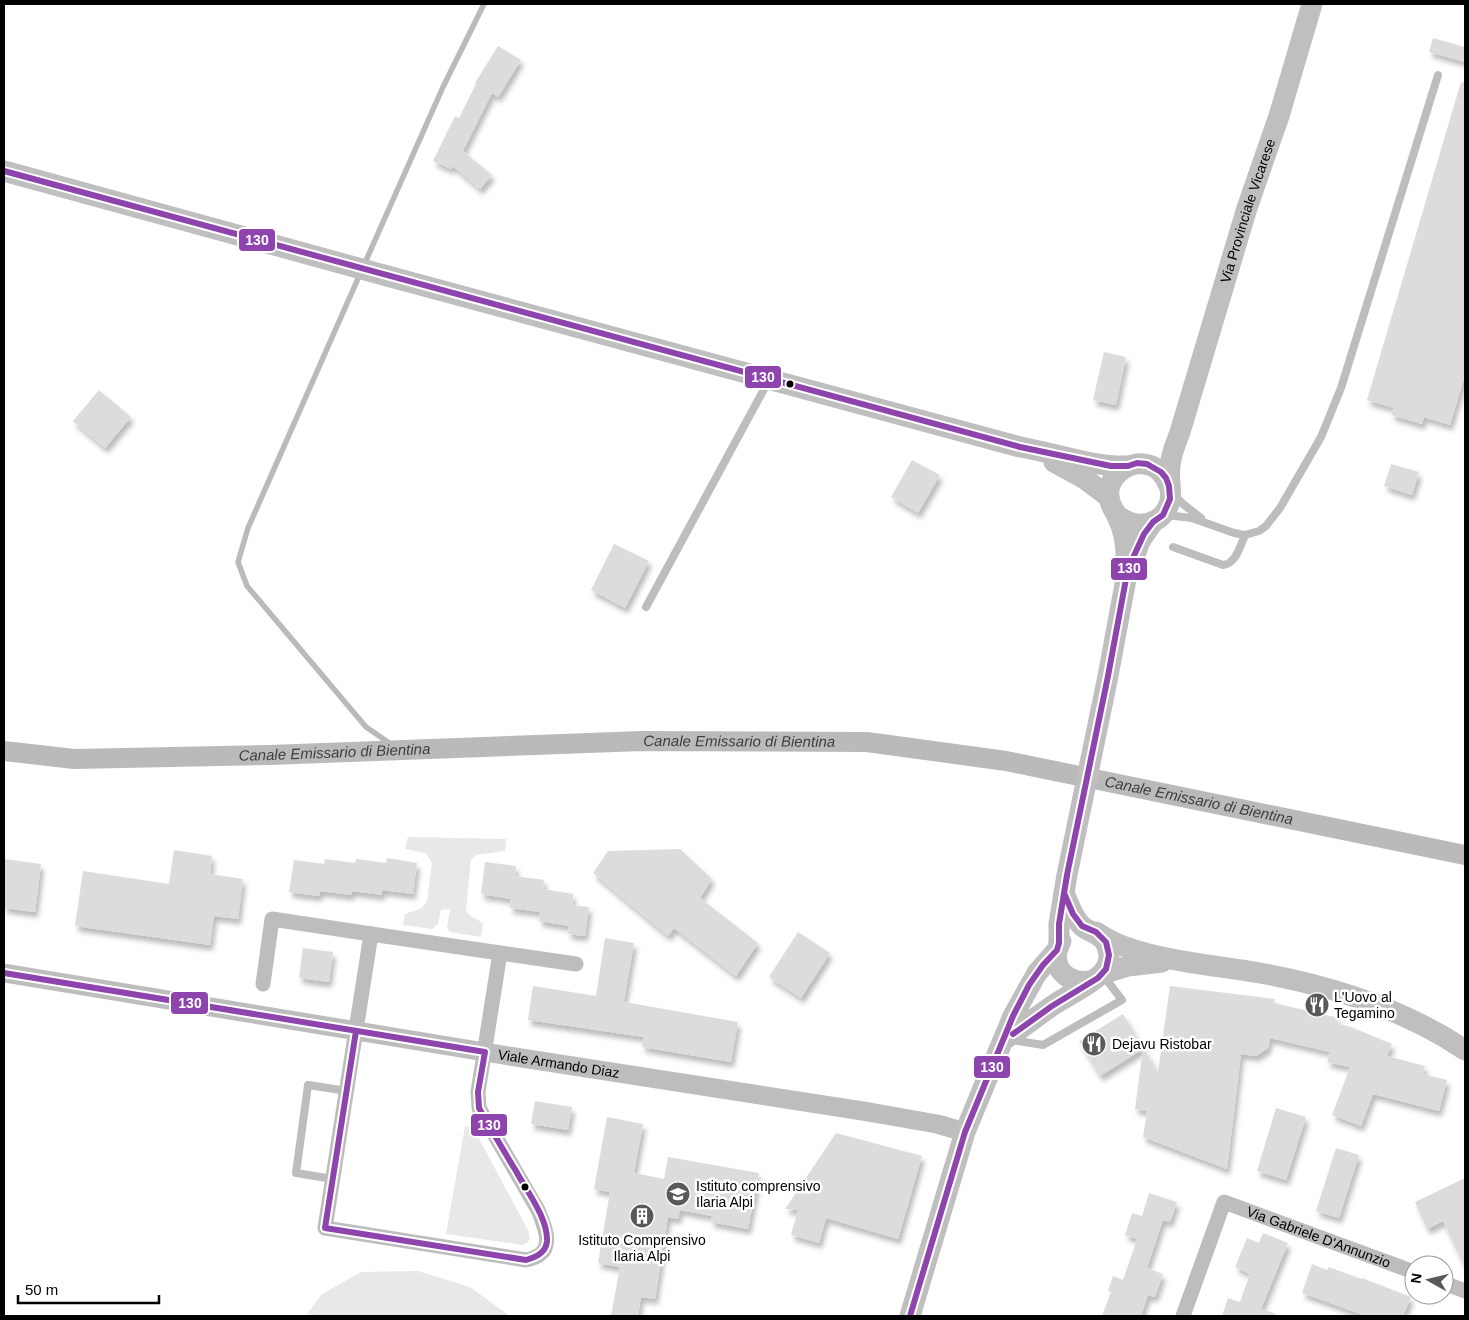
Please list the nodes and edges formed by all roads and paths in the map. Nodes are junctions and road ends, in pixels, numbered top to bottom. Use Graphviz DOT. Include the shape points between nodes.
graph roads {
  1 [pos="1312,4"];
  2 [pos="1438,75"];
  3 [pos="4,170"];
  4 [pos="770,378"];
  5 [pos="1184,418"];
  6 [pos="1020,447"];
  7 [pos="1135,465"];
  8 [pos="1170,488"];
  9 [pos="1113,506"];
  10 [pos="1157,520"];
  11 [pos="1212,524"];
  12 [pos="1244,535"];
  13 [pos="1173,547"];
  14 [pos="1126,578"];
  15 [pos="646,607"];
  16 [pos="1065,884"];
  17 [pos="1092,931"];
  18 [pos="371,934"];
  19 [pos="1058,947"];
  20 [pos="500,953"];
  21 [pos="1178,961"];
  22 [pos="576,964"];
  23 [pos="4,973"];
  24 [pos="1097,977"];
  25 [pos="263,984"];
  26 [pos="356,1031"];
  27 [pos="1004,1039"];
  28 [pos="1465,1050"];
  29 [pos="485,1052"];
  30 [pos="347,1091"];
  31 [pos="965,1132"];
  32 [pos="333,1178"];
  33 [pos="1404,1268"];
  34 [pos="910,1316"];
  35 [pos="1183,1316"];
  1 -- 5 [label="main road, Via Provinciale Vicarese"];
  2 -- 12 [label="lane" via="1330,416 1272,520 1259,531"];
  3 -- 4 [label="main road"];
  4 -- 6 [label="main road"];
  4 -- 15 [label="lane"];
  5 -- 7 [label="main road, Via Provinciale Vicarese" via="1167,444 1155,455"];
  5 -- 8 [label="main road, Via Provinciale Vicarese" via="1171,460"];
  6 -- 7 [label="main road" via="1099,464"];
  6 -- 9 [label="main road" via="1064,466 1098,488"];
  7 -- 8 [label="main road" via="1155,467"];
  7 -- 9 [label="main road, Via Provinciale Vicarese" via="1113,478 1110,488"];
  8 -- 10 [label="main road, Via Provinciale Vicarese" via="1168,508"];
  8 -- 11 [label="lane" via="1196,514"];
  9 -- 10 [label="main road" via="1123,521 1131,524"];
  9 -- 14 [label="main road, Via Provinciale Vicarese" via="1123,530"];
  10 -- 11 [label="lane" via="1170,515"];
  10 -- 14 [label="main road, Via Provinciale Vicarese" via="1140,540"];
  11 -- 12 [label="lane"];
  12 -- 13 [label="lane" via="1228,565"];
  14 -- 16 [label="main road, Via Provinciale Vicarese"];
  16 -- 17 [label="main road" via="1073,914 1082,926"];
  16 -- 19 [label="main road, Via Provinciale Vicarese"];
  17 -- 19 [label="main road" via="1071,932 1064,936"];
  17 -- 21 [label="main road" via="1123,946"];
  17 -- 24 [label="main road" via="1106,942 1109,955 1106,969"];
  18 -- 20 [label="street"];
  18 -- 25 [label="street" via="272,919"];
  18 -- 26 [label="street"];
  19 -- 24 [label="main road" via="1058,966 1069,978 1085,982"];
  19 -- 27 [label="main road" via="1029,985"];
  20 -- 22 [label="street"];
  20 -- 29 [label="street"];
  21 -- 24 [label="main road" via="1144,963 1114,969"];
  21 -- 28 [label="main road" via="1260,973 1339,992 1406,1017"];
  23 -- 26 [label="street, Viale Armando Diaz"];
  24 -- 27 [label="main road"];
  24 -- 27 [label="lane" via="1122,1000 1043,1045"];
  26 -- 29 [label="street, Viale Armando Diaz"];
  26 -- 30 [label="street"];
  27 -- 31 [label="main road"];
  29 -- 31 [label="street, Viale Armando Diaz" via="863,1111"];
  29 -- 32 [label="street" via="478,1092 480,1108 545,1227 546,1245 539,1256 526,1260 325,1228"];
  30 -- 32 [label="street"];
  30 -- 32 [label="lane" via="308,1085 296,1173"];
  31 -- 34 [label="main road"];
  33 -- 35 [label="street, Via Gabriele D'Annunzio" via="1224,1202"];
}
